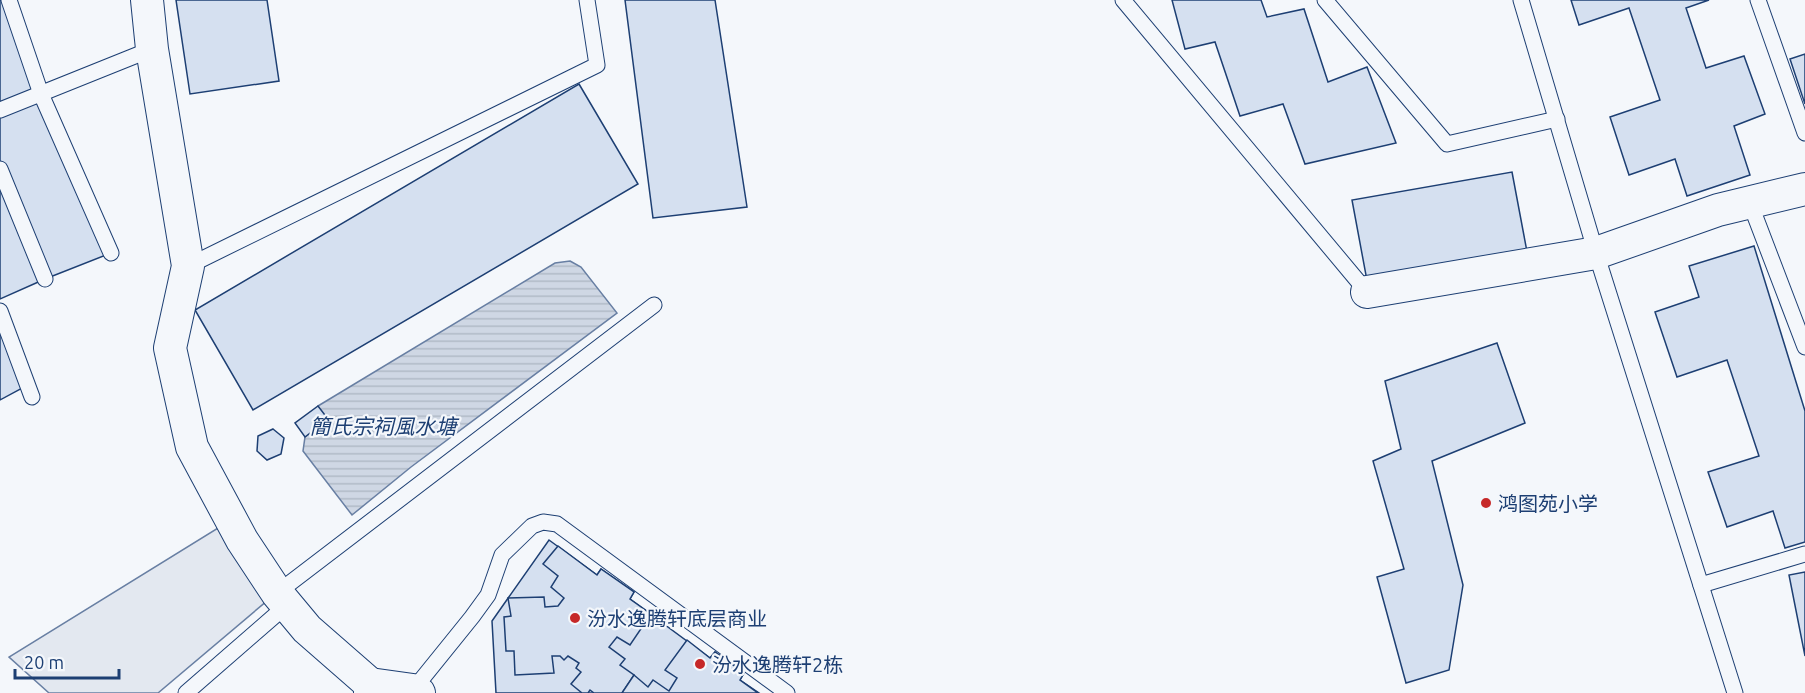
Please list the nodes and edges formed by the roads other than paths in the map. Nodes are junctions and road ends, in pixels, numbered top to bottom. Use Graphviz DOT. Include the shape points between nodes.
graph roads {
  1 [pos="9,0"];
  2 [pos="147,0"];
  3 [pos="587,0"];
  4 [pos="1123,0"];
  5 [pos="1325,0"];
  6 [pos="1521,0"];
  7 [pos="1758,0"];
  8 [pos="152,49"];
  9 [pos="41,94"];
  10 [pos="0,110"];
  11 [pos="1557,119"];
  12 [pos="1805,134"];
  13 [pos="0,169"];
  14 [pos="1805,189"];
  15 [pos="1750,202"];
  16 [pos="111,253"];
  17 [pos="1596,253"];
  18 [pos="189,266"];
  19 [pos="45,279"];
  20 [pos="1367,292"];
  21 [pos="654,305"];
  22 [pos="0,311"];
  23 [pos="1805,347"];
  24 [pos="32,397"];
  25 [pos="1805,554"];
  26 [pos="1701,585"];
  27 [pos="282,599"];
  28 [pos="370,689"];
  29 [pos="416,691"];
  30 [pos="186,693"];
  31 [pos="787,693"];
  32 [pos="1735,693"];
  1 -- 9 [label="lane"];
  2 -- 8 [label="street"];
  3 -- 18 [label="lane" via="597,65"];
  4 -- 20 [label="lane"];
  5 -- 11 [label="lane" via="1447,144"];
  6 -- 11 [label="lane"];
  7 -- 12 [label="lane"];
  8 -- 9 [label="lane"];
  8 -- 18 [label="street"];
  9 -- 10 [label="lane"];
  9 -- 16 [label="lane"];
  11 -- 17 [label="lane"];
  13 -- 19 [label="lane"];
  14 -- 15 [label="street"];
  15 -- 17 [label="street"];
  15 -- 23 [label="lane"];
  17 -- 20 [label="street"];
  17 -- 26 [label="lane"];
  18 -- 27 [label="street" via="170,348 192,447 242,540"];
  21 -- 27 [label="lane"];
  22 -- 24 [label="lane"];
  25 -- 26 [label="lane"];
  26 -- 32 [label="lane"];
  27 -- 28 [label="street" via="307,629"];
  27 -- 30 [label="lane"];
  28 -- 29 [label="street"];
  29 -- 31 [label="lane" via="488,595 502,555 523,532 543,522 556,524"];
}
